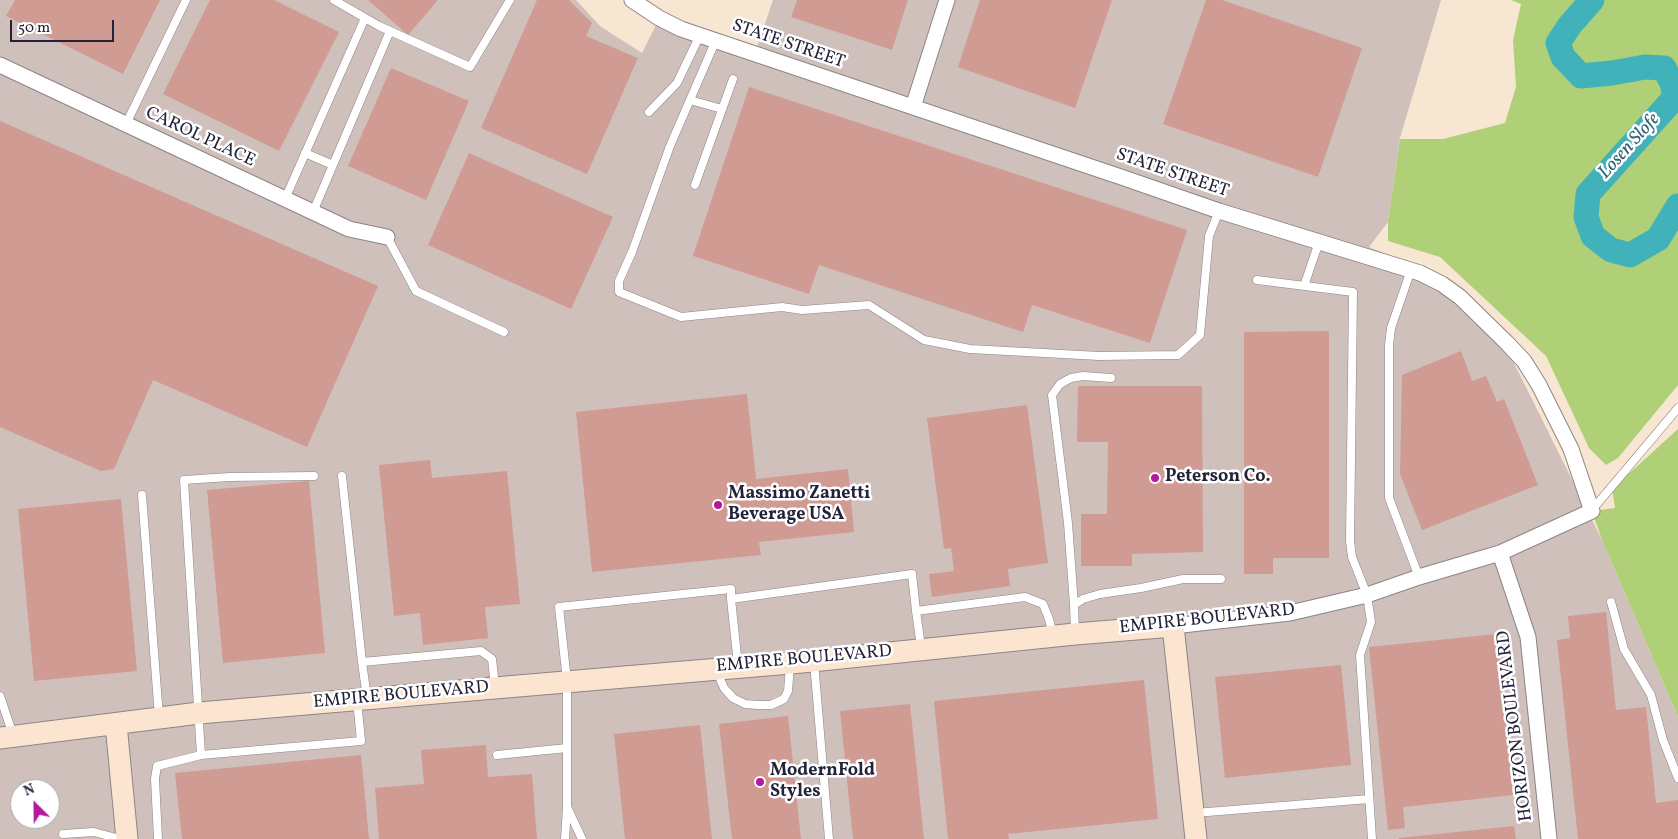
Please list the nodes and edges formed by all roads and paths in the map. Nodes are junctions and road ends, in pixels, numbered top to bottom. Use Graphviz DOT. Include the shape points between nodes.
graph roads {
  1 [pos="186,0"];
  2 [pos="334,0"];
  3 [pos="510,0"];
  4 [pos="632,0"];
  5 [pos="947,0"];
  6 [pos="365,18"];
  7 [pos="390,31"];
  8 [pos="700,35"];
  9 [pos="716,40"];
  10 [pos="0,65"];
  11 [pos="733,79"];
  12 [pos="690,100"];
  13 [pos="912,107"];
  14 [pos="722,109"];
  15 [pos="650,112"];
  16 [pos="126,124"];
  17 [pos="305,153"];
  18 [pos="333,165"];
  19 [pos="695,185"];
  20 [pos="285,199"];
  21 [pos="1219,211"];
  22 [pos="313,212"];
  23 [pos="387,238"];
  24 [pos="1319,242"];
  25 [pos="1410,270"];
  26 [pos="1257,280"];
  27 [pos="1304,286"];
  28 [pos="504,332"];
  29 [pos="1111,378"];
  30 [pos="1678,408"];
  31 [pos="314,476"];
  32 [pos="342,476"];
  33 [pos="142,494"];
  34 [pos="1592,511"];
  35 [pos="1500,553"];
  36 [pos="1419,577"];
  37 [pos="1221,579"];
  38 [pos="1367,595"];
  39 [pos="731,599"];
  40 [pos="1611,602"];
  41 [pos="1074,605"];
  42 [pos="916,611"];
  43 [pos="1174,626"];
  44 [pos="1075,634"];
  45 [pos="1053,637"];
  46 [pos="921,650"];
  47 [pos="814,660"];
  48 [pos="362,662"];
  49 [pos="790,662"];
  50 [pos="738,666"];
  51 [pos="716,668"];
  52 [pos="567,681"];
  53 [pos="495,688"];
  54 [pos="0,696"];
  55 [pos="362,700"];
  56 [pos="199,713"];
  57 [pos="159,719"];
  58 [pos="116,724"];
  59 [pos="7,738"];
  60 [pos="568,748"];
  61 [pos="201,755"];
  62 [pos="497,756"];
  63 [pos="1678,778"];
  64 [pos="1369,800"];
  65 [pos="567,807"];
  66 [pos="1193,813"];
  67 [pos="64,834"];
  68 [pos="120,839"];
  69 [pos="127,839"];
  70 [pos="158,839"];
  71 [pos="565,839"];
  72 [pos="582,839"];
  73 [pos="829,839"];
  74 [pos="1196,839"];
  75 [pos="1372,839"];
  76 [pos="1549,839"];
  1 -- 16 [label="lane"];
  2 -- 6 [label="lane"];
  3 -- 7 [label="lane" via="470,67"];
  4 -- 8 [label="street, STATE STREET" via="659,18"];
  5 -- 13 [label="street"];
  6 -- 7 [label="lane"];
  6 -- 17 [label="lane"];
  7 -- 18 [label="lane"];
  8 -- 9 [label="street, STATE STREET"];
  8 -- 15 [label="lane" via="677,83"];
  9 -- 12 [label="lane"];
  9 -- 13 [label="street, STATE STREET"];
  10 -- 16 [label="street, CAROL PLACE"];
  11 -- 14 [label="lane"];
  12 -- 14 [label="lane"];
  12 -- 21 [label="lane" via="619,281 619,292 681,316 782,307 802,310 869,305 924,340 970,349 1099,356 1178,355 1200,335 1209,236"];
  13 -- 21 [label="street, STATE STREET"];
  14 -- 19 [label="lane"];
  16 -- 20 [label="street, CAROL PLACE"];
  17 -- 18 [label="lane"];
  17 -- 20 [label="lane"];
  18 -- 22 [label="lane"];
  20 -- 22 [label="street, CAROL PLACE"];
  21 -- 24 [label="street, STATE STREET"];
  22 -- 23 [label="street, CAROL PLACE" via="349,229"];
  23 -- 28 [label="lane" via="416,291"];
  24 -- 25 [label="street, STATE STREET"];
  24 -- 27 [label="lane"];
  25 -- 34 [label="street, STATE STREET" via="1442,284 1460,297 1524,361 1540,385 1571,449"];
  25 -- 36 [label="lane" via="1389,345 1389,498"];
  26 -- 27 [label="lane"];
  27 -- 38 [label="lane" via="1353,292 1350,541 1352,557"];
  29 -- 41 [label="lane" via="1071,378 1060,384 1052,395 1068,522"];
  30 -- 34 [label="lane"];
  31 -- 56 [label="lane" via="184,480"];
  32 -- 48 [label="lane"];
  33 -- 57 [label="lane"];
  34 -- 35 [label="street, EMPIRE BOULEVARD"];
  35 -- 36 [label="street, EMPIRE BOULEVARD"];
  35 -- 76 [label="street, HORIZON BOULEVARD" via="1528,637"];
  36 -- 38 [label="street, EMPIRE BOULEVARD"];
  37 -- 41 [label="lane" via="1183,579 1100,594"];
  38 -- 43 [label="street, EMPIRE BOULEVARD" via="1290,613"];
  38 -- 64 [label="lane" via="1371,622 1360,655"];
  39 -- 42 [label="lane" via="912,574"];
  39 -- 50 [label="lane"];
  39 -- 52 [label="lane" via="731,589 559,606"];
  40 -- 63 [label="lane" via="1624,649 1650,695"];
  41 -- 44 [label="lane"];
  42 -- 45 [label="lane" via="1025,597 1043,604"];
  42 -- 46 [label="lane"];
  43 -- 44 [label="street, EMPIRE BOULEVARD"];
  43 -- 66 [label="street"];
  44 -- 45 [label="street, EMPIRE BOULEVARD"];
  45 -- 46 [label="street, EMPIRE BOULEVARD"];
  46 -- 47 [label="street, EMPIRE BOULEVARD"];
  47 -- 49 [label="street, EMPIRE BOULEVARD"];
  47 -- 73 [label="lane"];
  48 -- 53 [label="lane" via="480,651 492,660"];
  48 -- 55 [label="lane"];
  49 -- 50 [label="street, EMPIRE BOULEVARD"];
  49 -- 51 [label="lane" via="788,690 784,699 771,705 745,704 733,698 724,688"];
  50 -- 51 [label="street, EMPIRE BOULEVARD"];
  51 -- 52 [label="street, EMPIRE BOULEVARD"];
  52 -- 53 [label="street, EMPIRE BOULEVARD"];
  52 -- 60 [label="lane"];
  53 -- 55 [label="street, EMPIRE BOULEVARD"];
  54 -- 59 [label="lane"];
  55 -- 56 [label="street, EMPIRE BOULEVARD"];
  55 -- 61 [label="lane" via="361,741"];
  56 -- 57 [label="street, EMPIRE BOULEVARD"];
  56 -- 61 [label="lane"];
  57 -- 58 [label="street, EMPIRE BOULEVARD"];
  58 -- 59 [label="street, EMPIRE BOULEVARD"];
  58 -- 69 [label="street"];
  60 -- 62 [label="lane"];
  60 -- 65 [label="lane"];
  61 -- 70 [label="lane" via="157,766"];
  64 -- 66 [label="lane"];
  64 -- 75 [label="lane"];
  65 -- 71 [label="lane"];
  65 -- 72 [label="lane"];
  66 -- 74 [label="street"];
  67 -- 68 [label="lane" via="94,832"];
}
